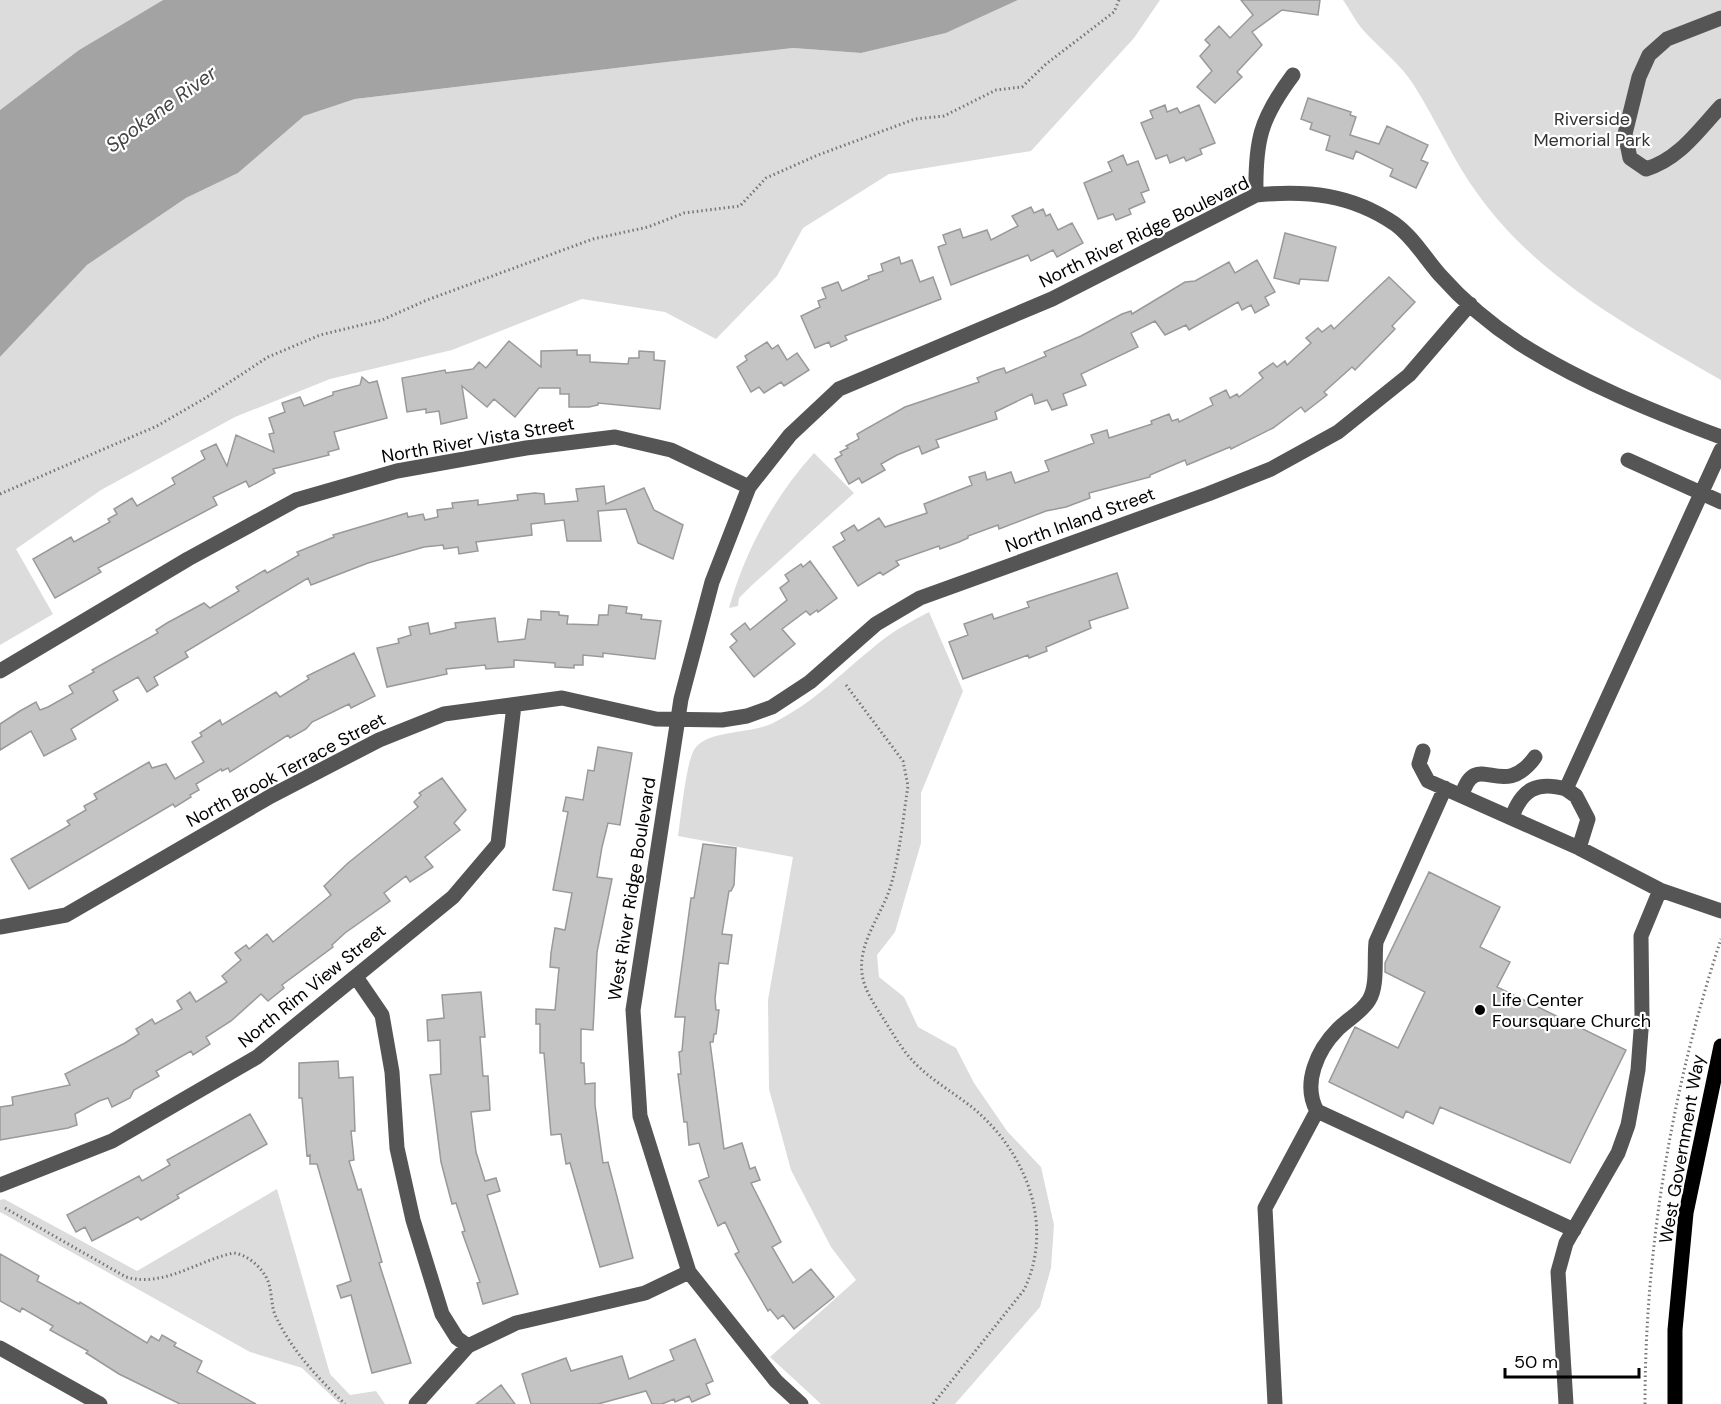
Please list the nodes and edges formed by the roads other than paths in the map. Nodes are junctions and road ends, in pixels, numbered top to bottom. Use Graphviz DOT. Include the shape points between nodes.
graph roads {
  1 [pos="1721,18"];
  2 [pos="1293,75"];
  3 [pos="1721,106"];
  4 [pos="1256,195"];
  5 [pos="1470,304"];
  6 [pos="1721,437"];
  7 [pos="1721,450"];
  8 [pos="1628,460"];
  9 [pos="749,487"];
  10 [pos="1701,493"];
  11 [pos="1721,502"];
  12 [pos="0,671"];
  13 [pos="514,705"];
  14 [pos="677,719"];
  15 [pos="1422,752"];
  16 [pos="1535,757"];
  17 [pos="1445,788"];
  18 [pos="1566,789"];
  19 [pos="1462,795"];
  20 [pos="1512,817"];
  21 [pos="1579,848"];
  22 [pos="1660,891"];
  23 [pos="1721,911"];
  24 [pos="0,927"];
  25 [pos="356,977"];
  26 [pos="1721,1046"];
  27 [pos="1317,1112"];
  28 [pos="0,1185"];
  29 [pos="1574,1230"];
  30 [pos="689,1272"];
  31 [pos="468,1346"];
  32 [pos="0,1348"];
  33 [pos="100,1404"];
  34 [pos="416,1404"];
  35 [pos="801,1404"];
  36 [pos="1275,1404"];
  37 [pos="1566,1404"];
  38 [pos="1675,1404"];
  1 -- 3 [label="street" via="1667,39 1649,55 1639,77 1625,134 1630,158 1646,169 1662,164 1678,153"];
  2 -- 4 [label="street" via="1264,119 1255,156"];
  4 -- 5 [label="street, North River Ridge Boulevard" via="1318,193 1395,224"];
  4 -- 9 [label="street, North River Ridge Boulevard" via="1052,299 839,389 790,435"];
  5 -- 6 [label="street, North River Ridge Boulevard" via="1493,325 1564,370"];
  5 -- 14 [label="street, North Inland Street" via="1409,375 1338,432 1271,469 920,598 876,624 810,682 772,707 722,720"];
  7 -- 10 [label="street"];
  8 -- 10 [label="street"];
  9 -- 12 [label="street, North River Vista Street" via="671,450 615,437 525,448 397,471 296,500"];
  9 -- 14 [label="street, West River Ridge Boulevard" via="711,582"];
  10 -- 11 [label="street"];
  10 -- 18 [label="street"];
  13 -- 14 [label="street, North Brook Terrace Street" via="562,698 656,719"];
  13 -- 24 [label="street, North Brook Terrace Street" via="444,714 379,740 272,796 66,915"];
  13 -- 25 [label="street, North Rim View Street" via="498,844 453,897"];
  14 -- 30 [label="street, West River Ridge Boulevard" via="633,1010 640,1116"];
  15 -- 17 [label="street" via="1422,774"];
  16 -- 19 [label="street" via="1526,770 1508,778 1483,772 1473,775 1466,781"];
  17 -- 19 [label="street"];
  17 -- 27 [label="street" via="1376,942 1375,986 1369,1001 1337,1030 1311,1077 1309,1097"];
  18 -- 20 [label="street" via="1540,785 1520,798"];
  18 -- 21 [label="street" via="1576,796 1588,819"];
  19 -- 20 [label="street"];
  20 -- 21 [label="street"];
  21 -- 22 [label="street"];
  22 -- 23 [label="street"];
  22 -- 29 [label="street" via="1641,936 1642,1017 1629,1125 1618,1153"];
  25 -- 28 [label="street, North Rim View Street" via="248,1062 112,1141"];
  25 -- 31 [label="street" via="382,1015 392,1072 397,1148 413,1220 442,1314 457,1338"];
  26 -- 38 [label="main road, West Government Way" via="1686,1214 1675,1330"];
  27 -- 29 [label="street"];
  27 -- 36 [label="street" via="1265,1208"];
  29 -- 37 [label="street" via="1558,1272"];
  30 -- 31 [label="street" via="645,1293 516,1323"];
  30 -- 35 [label="street, West River Ridge Boulevard" via="776,1381"];
  31 -- 34 [label="street"];
  32 -- 33 [label="street"];
}
